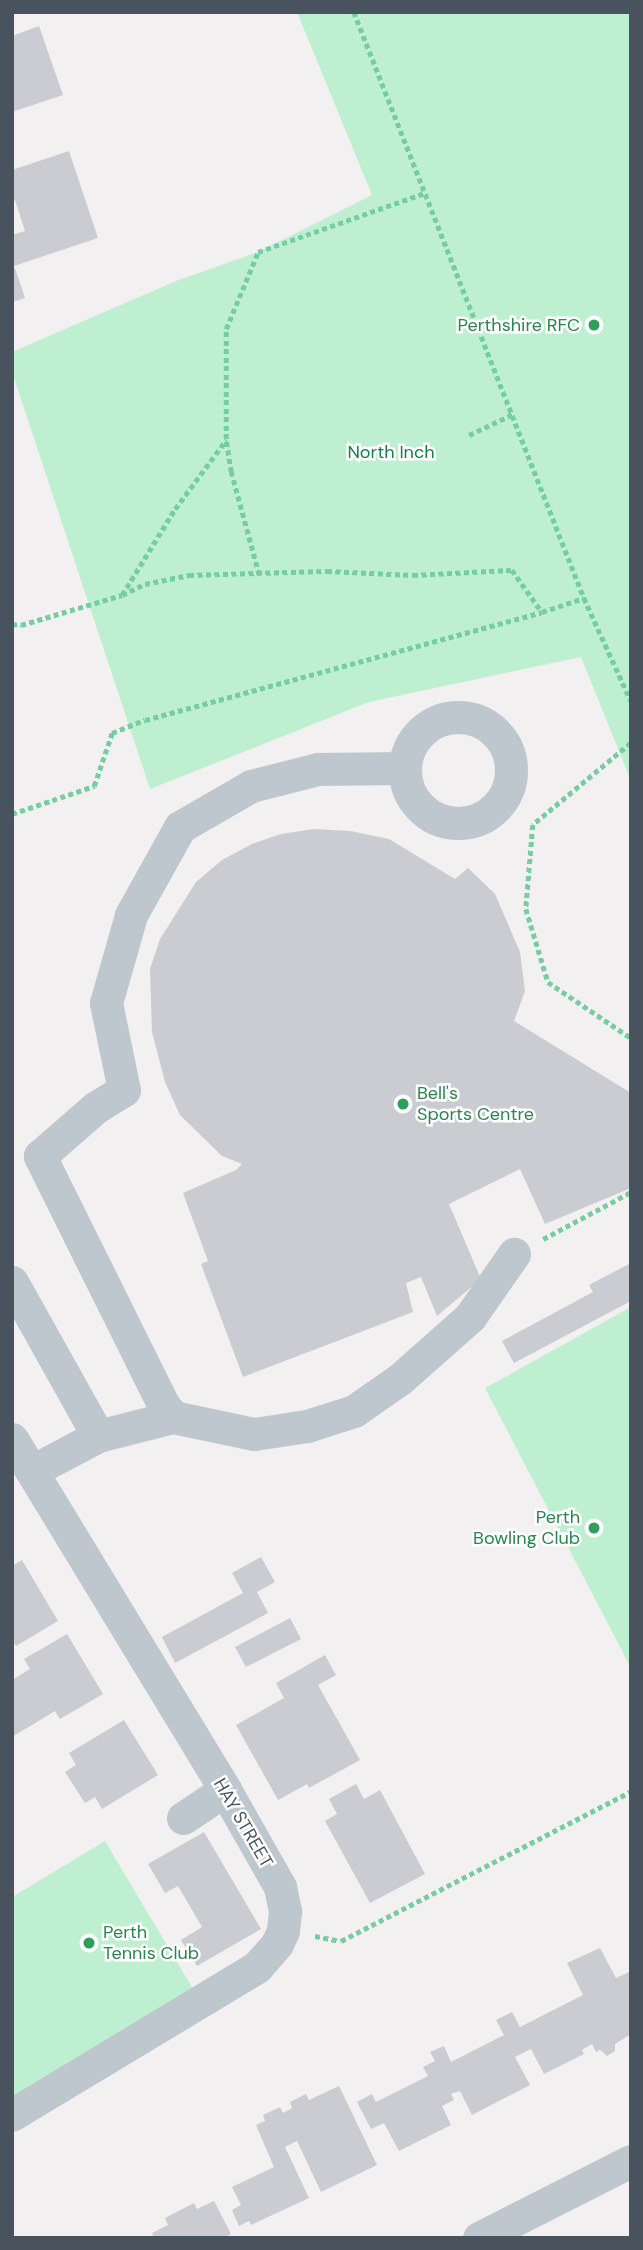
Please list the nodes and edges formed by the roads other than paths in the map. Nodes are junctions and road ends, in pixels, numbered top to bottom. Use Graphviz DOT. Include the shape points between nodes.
graph roads {
  1 [pos="405,768"];
  2 [pos="514,1254"];
  3 [pos="12,1282"];
  4 [pos="173,1417"];
  5 [pos="98,1436"];
  6 [pos="12,1438"];
  7 [pos="32,1471"];
  8 [pos="225,1790"];
  9 [pos="183,1818"];
  10 [pos="12,2115"];
  11 [pos="631,2161"];
  12 [pos="479,2238"];
  1 -- 4 [label="street" via="318,769 251,786 180,827 131,915 106,1003 124,1090 95,1108 40,1156"];
  2 -- 4 [label="street" via="470,1317 400,1379 354,1411 307,1426 254,1434"];
  3 -- 5 [label="street"];
  4 -- 5 [label="street"];
  5 -- 7 [label="street"];
  6 -- 7 [label="street, HAY STREET"];
  7 -- 8 [label="street, HAY STREET"];
  8 -- 9 [label="street"];
  8 -- 10 [label="street, HAY STREET" via="280,1887 285,1911 277,1944 257,1967"];
  11 -- 12 [label="street"];
}
